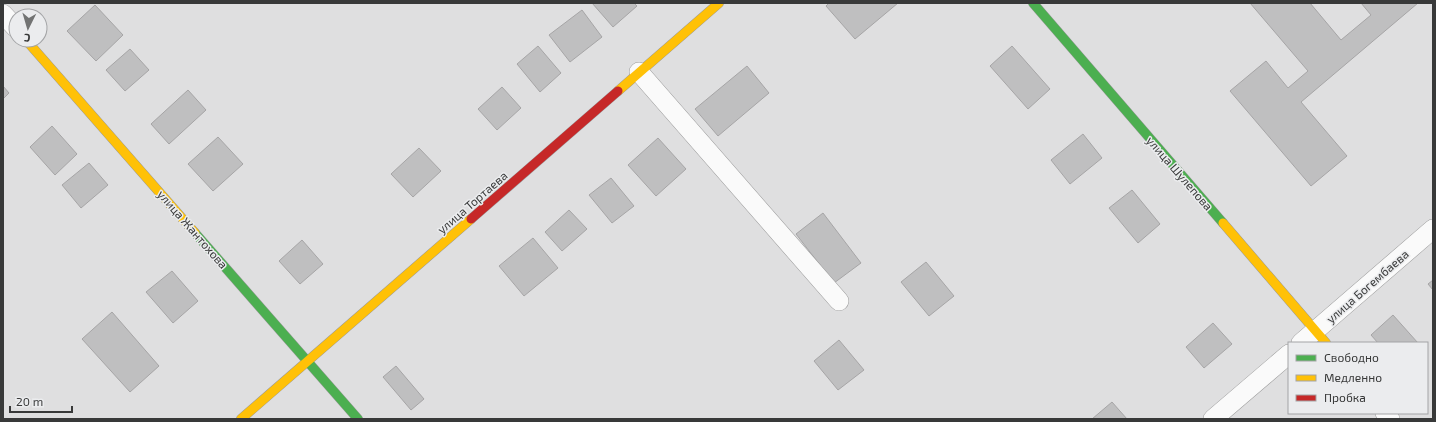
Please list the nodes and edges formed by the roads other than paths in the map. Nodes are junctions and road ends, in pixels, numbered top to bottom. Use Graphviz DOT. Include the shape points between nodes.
graph roads {
  1 [pos="719,3"];
  2 [pos="1033,3"];
  3 [pos="33,48"];
  4 [pos="639,72"];
  5 [pos="1433,230"];
  6 [pos="839,301"];
  7 [pos="1321,337"];
  8 [pos="1304,342"];
  9 [pos="1288,355"];
  10 [pos="308,360"];
  11 [pos="241,419"];
  12 [pos="358,419"];
  13 [pos="1213,419"];
  1 -- 4 [label="street, улица Тортаева"];
  2 -- 7 [label="street, улица Шулепова"];
  3 -- 10 [label="street, улица Жантохова"];
  4 -- 6 [label="street"];
  4 -- 10 [label="street, улица Тортаева"];
  5 -- 7 [label="street, улица Богембаева"];
  7 -- 8 [label="street, улица Богембаева"];
  9 -- 13 [label="street"];
  10 -- 11 [label="street, улица Тортаева"];
  10 -- 12 [label="street, улица Жантохова"];
}
